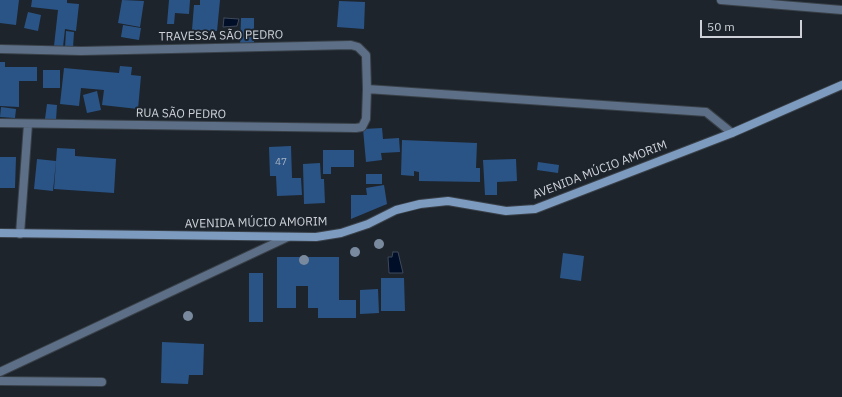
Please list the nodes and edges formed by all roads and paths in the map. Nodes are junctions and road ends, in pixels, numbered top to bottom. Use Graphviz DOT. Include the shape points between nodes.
graph roads {
  1 [pos="721,0"];
  2 [pos="842,10"];
  3 [pos="0,49"];
  4 [pos="842,85"];
  5 [pos="367,89"];
  6 [pos="0,122"];
  7 [pos="28,124"];
  8 [pos="362,127"];
  9 [pos="732,133"];
  10 [pos="0,233"];
  11 [pos="20,234"];
  12 [pos="288,237"];
  13 [pos="0,372"];
  14 [pos="0,381"];
  15 [pos="102,382"];
  1 -- 2 [label="street"];
  3 -- 5 [label="street, TRAVESSA SÃO PEDRO" via="81,51 351,45 358,47 366,55"];
  4 -- 9 [label="street, AVENIDA MÚCIO AMORIM"];
  5 -- 8 [label="street, TRAVESSA SÃO PEDRO" via="366,119"];
  5 -- 9 [label="street" via="706,112"];
  6 -- 7 [label="street, RUA SÃO PEDRO"];
  7 -- 8 [label="street, RUA SÃO PEDRO"];
  7 -- 11 [label="street"];
  9 -- 12 [label="street, AVENIDA MÚCIO AMORIM" via="535,209 506,211 448,201 420,204 396,210 368,224 341,233 316,237"];
  10 -- 11 [label="street, AVENIDA MÚCIO AMORIM"];
  11 -- 12 [label="street, AVENIDA MÚCIO AMORIM"];
  12 -- 13 [label="street"];
  14 -- 15 [label="street"];
}
